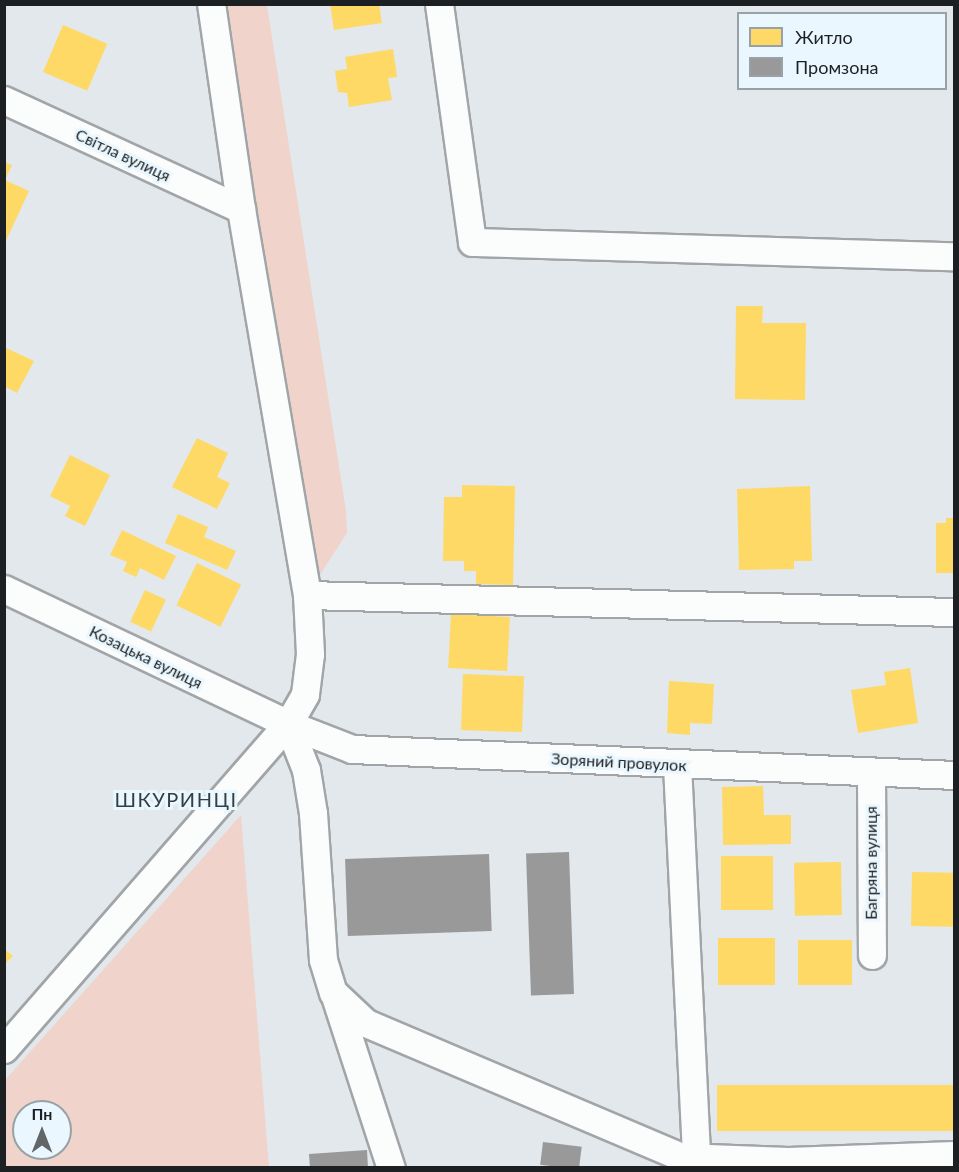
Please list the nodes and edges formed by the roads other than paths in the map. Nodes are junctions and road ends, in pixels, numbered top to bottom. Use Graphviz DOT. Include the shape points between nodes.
graph roads {
  1 [pos="211,4"];
  2 [pos="439,4"];
  3 [pos="4,100"];
  4 [pos="241,209"];
  5 [pos="954,256"];
  6 [pos="4,589"];
  7 [pos="307,595"];
  8 [pos="954,612"];
  9 [pos="288,724"];
  10 [pos="677,765"];
  11 [pos="871,772"];
  12 [pos="954,775"];
  13 [pos="872,955"];
  14 [pos="333,992"];
  15 [pos="4,1049"];
  16 [pos="954,1155"];
  17 [pos="647,1156"];
  18 [pos="696,1159"];
  19 [pos="819,1164"];
  20 [pos="391,1167"];
  1 -- 4 [label="street"];
  2 -- 5 [label="street" via="472,242"];
  3 -- 4 [label="street, Світла вулиця"];
  4 -- 7 [label="street"];
  6 -- 9 [label="street, Козацька вулиця"];
  7 -- 8 [label="street"];
  7 -- 9 [label="street" via="310,654 305,694"];
  9 -- 10 [label="street, Зоряний провулок" via="351,749"];
  9 -- 14 [label="street" via="306,770 313,813 323,960"];
  9 -- 15 [label="street"];
  10 -- 11 [label="street, Зоряний провулок"];
  10 -- 18 [label="street"];
  11 -- 12 [label="street, Зоряний провулок"];
  11 -- 13 [label="street, Багряна вулиця"];
  14 -- 17 [label="street" via="366,1023"];
  14 -- 20 [label="street"];
  16 -- 19 [label="street"];
  17 -- 18 [label="street"];
  18 -- 19 [label="street"];
}
